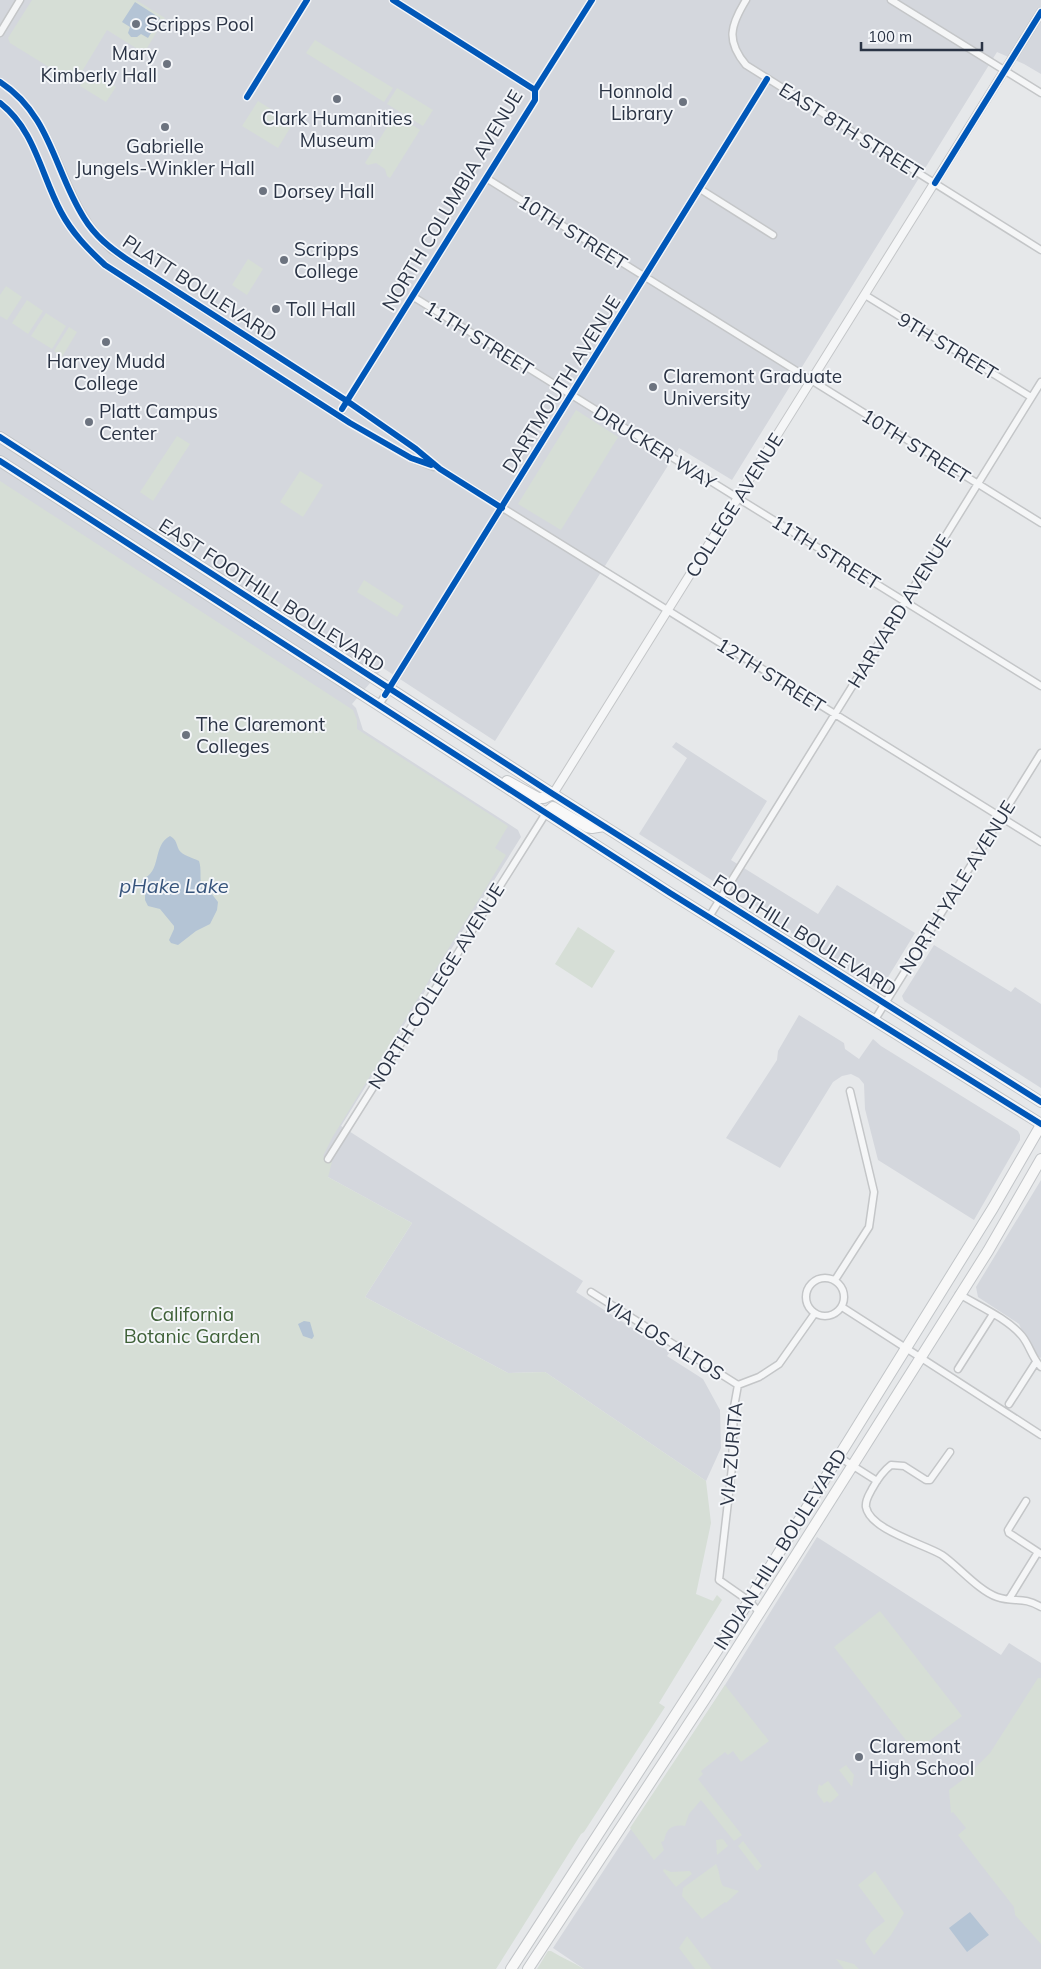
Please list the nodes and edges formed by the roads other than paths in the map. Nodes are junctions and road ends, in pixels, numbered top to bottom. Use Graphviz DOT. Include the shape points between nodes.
graph roads {
  1 [pos="20,0"];
  2 [pos="393,0"];
  3 [pos="592,0"];
  4 [pos="746,0"];
  5 [pos="891,0"];
  6 [pos="1041,12"];
  7 [pos="0,33"];
  8 [pos="1004,71"];
  9 [pos="767,79"];
  10 [pos="0,82"];
  11 [pos="535,90"];
  12 [pos="1041,93"];
  13 [pos="0,103"];
  14 [pos="486,178"];
  15 [pos="935,183"];
  16 [pos="700,189"];
  17 [pos="773,235"];
  18 [pos="1041,250"];
  19 [pos="646,277"];
  20 [pos="865,295"];
  21 [pos="412,296"];
  22 [pos="812,381"];
  23 [pos="1041,382"];
  24 [pos="572,395"];
  25 [pos="1031,397"];
  26 [pos="347,401"];
  27 [pos="338,416"];
  28 [pos="0,437"];
  29 [pos="0,461"];
  30 [pos="440,469"];
  31 [pos="978,484"];
  32 [pos="738,498"];
  33 [pos="502,508"];
  34 [pos="1041,523"];
  35 [pos="905,601"];
  36 [pos="668,610"];
  37 [pos="1041,686"];
  38 [pos="388,689"];
  39 [pos="379,705"];
  40 [pos="834,715"];
  41 [pos="1041,753"];
  42 [pos="490,777"];
  43 [pos="553,794"];
  44 [pos="546,813"];
  45 [pos="1000,818"];
  46 [pos="604,826"];
  47 [pos="1041,842"];
  48 [pos="720,899"];
  49 [pos="708,917"];
  50 [pos="884,1003"];
  51 [pos="874,1021"];
  52 [pos="850,1091"];
  53 [pos="1041,1102"];
  54 [pos="1041,1124"];
  55 [pos="328,1159"];
  56 [pos="1041,1159"];
  57 [pos="836,1280"];
  58 [pos="591,1292"];
  59 [pos="959,1294"];
  60 [pos="842,1307"];
  61 [pos="815,1313"];
  62 [pos="992,1314"];
  63 [pos="906,1349"];
  64 [pos="919,1358"];
  65 [pos="1038,1364"];
  66 [pos="958,1369"];
  67 [pos="738,1385"];
  68 [pos="1009,1404"];
  69 [pos="1041,1435"];
  70 [pos="950,1452"];
  71 [pos="838,1457"];
  72 [pos="852,1465"];
  73 [pos="877,1481"];
  74 [pos="1026,1501"];
  75 [pos="1039,1553"];
  76 [pos="1009,1599"];
  77 [pos="749,1601"];
  78 [pos="1041,1607"];
  79 [pos="759,1612"];
  80 [pos="511,1969"];
  81 [pos="528,1969"];
  1 -- 7 [label="street"];
  2 -- 11 [label="street"];
  3 -- 11 [label="street, NORTH COLUMBIA AVENUE"];
  4 -- 9 [label="street, EAST 8TH STREET" via="735,20 732,42 736,54 746,66"];
  5 -- 8 [label="street"];
  6 -- 8 [label="street, COLLEGE AVENUE"];
  8 -- 12 [label="street"];
  8 -- 15 [label="street, COLLEGE AVENUE"];
  9 -- 15 [label="street, EAST 8TH STREET"];
  9 -- 16 [label="street, DARTMOUTH AVENUE"];
  10 -- 26 [label="street, PLATT BOULEVARD" via="22,99 38,120 75,204 102,241"];
  11 -- 14 [label="street, NORTH COLUMBIA AVENUE" via="535,100"];
  13 -- 27 [label="street, PLATT BOULEVARD" via="20,122 30,138 71,230 105,265"];
  14 -- 19 [label="street, 10TH STREET"];
  14 -- 21 [label="street, NORTH COLUMBIA AVENUE"];
  15 -- 18 [label="street, EAST 8TH STREET"];
  15 -- 20 [label="street, COLLEGE AVENUE"];
  16 -- 17 [label="street"];
  16 -- 19 [label="street, DARTMOUTH AVENUE"];
  19 -- 22 [label="street, 10TH STREET"];
  19 -- 24 [label="street, DARTMOUTH AVENUE"];
  20 -- 22 [label="street, COLLEGE AVENUE"];
  20 -- 25 [label="street, 9TH STREET"];
  21 -- 24 [label="street, 11TH STREET"];
  21 -- 26 [label="street, NORTH COLUMBIA AVENUE"];
  22 -- 31 [label="street, 10TH STREET"];
  22 -- 32 [label="street, COLLEGE AVENUE"];
  23 -- 25 [label="street, HARVARD AVENUE"];
  24 -- 32 [label="street, DRUCKER WAY"];
  24 -- 33 [label="street, DARTMOUTH AVENUE"];
  25 -- 31 [label="street, HARVARD AVENUE"];
  26 -- 27 [label="street, NORTH COLUMBIA AVENUE"];
  26 -- 30 [label="street, PLATT BOULEVARD"];
  27 -- 30 [label="street, PLATT BOULEVARD" via="411,458"];
  28 -- 38 [label="main road, EAST FOOTHILL BOULEVARD"];
  29 -- 39 [label="main road, EAST FOOTHILL BOULEVARD"];
  30 -- 33 [label="street, PLATT BOULEVARD"];
  31 -- 34 [label="street, 10TH STREET"];
  31 -- 35 [label="street, HARVARD AVENUE"];
  32 -- 35 [label="street, 11TH STREET"];
  32 -- 36 [label="street, COLLEGE AVENUE"];
  33 -- 36 [label="street, 12TH STREET"];
  33 -- 38 [label="street, DARTMOUTH AVENUE"];
  35 -- 37 [label="street, 11TH STREET"];
  35 -- 40 [label="street, HARVARD AVENUE"];
  36 -- 40 [label="street, 12TH STREET"];
  36 -- 43 [label="street, COLLEGE AVENUE"];
  38 -- 39 [label="street, DARTMOUTH AVENUE"];
  38 -- 43 [label="main road, EAST FOOTHILL BOULEVARD"];
  39 -- 42 [label="main road, EAST FOOTHILL BOULEVARD"];
  40 -- 45 [label="street, 12TH STREET"];
  40 -- 48 [label="street, HARVARD AVENUE"];
  41 -- 45 [label="street, NORTH YALE AVENUE"];
  42 -- 43 [label="main road" via="509,782 538,798"];
  42 -- 44 [label="main road, EAST FOOTHILL BOULEVARD"];
  43 -- 46 [label="main road, FOOTHILL BOULEVARD"];
  44 -- 46 [label="main road" via="552,807 587,827"];
  44 -- 49 [label="main road, FOOTHILL BOULEVARD"];
  44 -- 55 [label="street, NORTH COLLEGE AVENUE"];
  45 -- 47 [label="street, 12TH STREET"];
  45 -- 50 [label="street, NORTH YALE AVENUE"];
  46 -- 48 [label="main road, FOOTHILL BOULEVARD"];
  48 -- 49 [label="street, HARVARD AVENUE"];
  48 -- 50 [label="main road, FOOTHILL BOULEVARD"];
  49 -- 51 [label="main road, FOOTHILL BOULEVARD"];
  50 -- 51 [label="street, NORTH YALE AVENUE"];
  50 -- 53 [label="main road, FOOTHILL BOULEVARD"];
  51 -- 54 [label="main road, FOOTHILL BOULEVARD"];
  52 -- 57 [label="street" via="874,1192 869,1226"];
  54 -- 63 [label="main road, INDIAN HILL BOULEVARD" via="994,1208"];
  56 -- 59 [label="main road, INDIAN HILL BOULEVARD"];
  57 -- 60 [label="street" via="844,1292"];
  57 -- 61 [label="street" via="821,1278 809,1286 807,1301"];
  58 -- 67 [label="street, VIA LOS ALTOS"];
  59 -- 62 [label="street"];
  59 -- 64 [label="main road, INDIAN HILL BOULEVARD"];
  60 -- 61 [label="street" via="830,1315"];
  60 -- 63 [label="street"];
  61 -- 67 [label="street, VIA ZURITA" via="779,1364"];
  62 -- 65 [label="street" via="1024,1338"];
  62 -- 66 [label="street"];
  63 -- 64 [label="street"];
  63 -- 71 [label="main road, INDIAN HILL BOULEVARD"];
  64 -- 69 [label="street"];
  64 -- 72 [label="main road, INDIAN HILL BOULEVARD"];
  65 -- 68 [label="street"];
  67 -- 77 [label="street, VIA ZURITA" via="719,1580"];
  70 -- 73 [label="street" via="930,1480 897,1464 891,1465"];
  71 -- 72 [label="street"];
  71 -- 77 [label="main road, INDIAN HILL BOULEVARD"];
  72 -- 73 [label="street"];
  72 -- 79 [label="main road, INDIAN HILL BOULEVARD"];
  73 -- 76 [label="street" via="866,1500 869,1516 895,1534 940,1554 986,1591"];
  74 -- 75 [label="street" via="1008,1530"];
  75 -- 76 [label="street"];
  76 -- 78 [label="street" via="1031,1601"];
  77 -- 79 [label="street, VIA ZURITA"];
  77 -- 80 [label="main road, INDIAN HILL BOULEVARD"];
  79 -- 81 [label="main road, INDIAN HILL BOULEVARD"];
}
